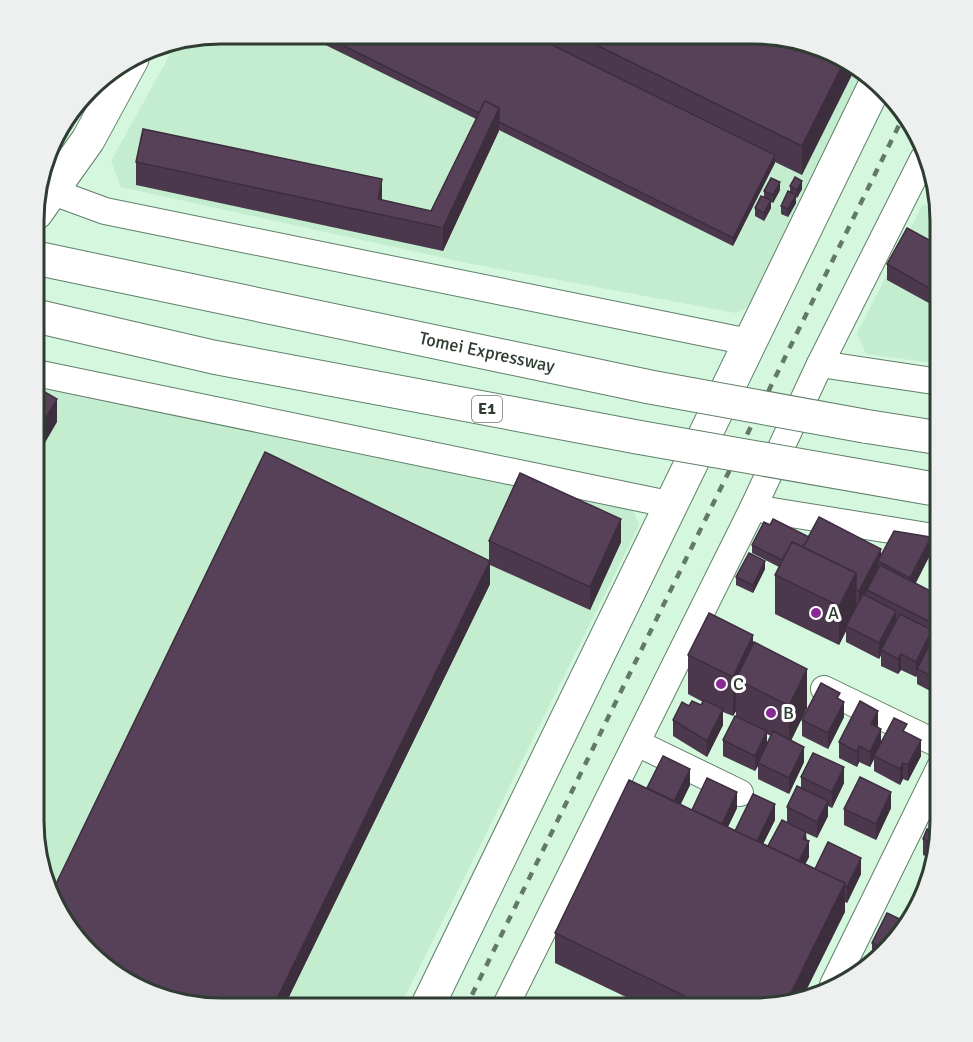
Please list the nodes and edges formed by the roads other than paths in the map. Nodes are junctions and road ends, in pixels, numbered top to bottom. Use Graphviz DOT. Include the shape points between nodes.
graph roads {
  1 [pos="125,72"];
  2 [pos="872,90"];
  3 [pos="920,165"];
  4 [pos="46,191"];
  5 [pos="45,198"];
  6 [pos="44,260"];
  7 [pos="44,318"];
  8 [pos="749,342"];
  9 [pos="820,364"];
  10 [pos="44,375"];
  11 [pos="929,380"];
  12 [pos="864,426"];
  13 [pos="929,431"];
  14 [pos="929,436"];
  15 [pos="929,488"];
  16 [pos="673,505"];
  17 [pos="753,508"];
  18 [pos="929,536"];
  19 [pos="824,689"];
  20 [pos="929,740"];
  21 [pos="637,743"];
  22 [pos="929,789"];
  23 [pos="740,793"];
  24 [pos="837,977"];
  25 [pos="431,998"];
  26 [pos="510,998"];
  1 -- 4 [label="main road" via="88,140"];
  2 -- 8 [label="main road"];
  3 -- 9 [label="street"];
  5 -- 8 [label="street"];
  6 -- 12 [label="main road, Tomei Expressway, bridge" via="650,387"];
  7 -- 15 [label="main road, E1, bridge" via="213,357 671,444"];
  8 -- 16 [label="main road"];
  9 -- 11 [label="street"];
  9 -- 17 [label="street"];
  10 -- 16 [label="street"];
  12 -- 13 [label="main road"];
  12 -- 14 [label="main road, Tomei Expressway"];
  16 -- 25 [label="main road"];
  17 -- 18 [label="street"];
  17 -- 21 [label="street"];
  19 -- 20 [label="street"];
  21 -- 23 [label="street"];
  21 -- 26 [label="street"];
  22 -- 24 [label="street"];
}
